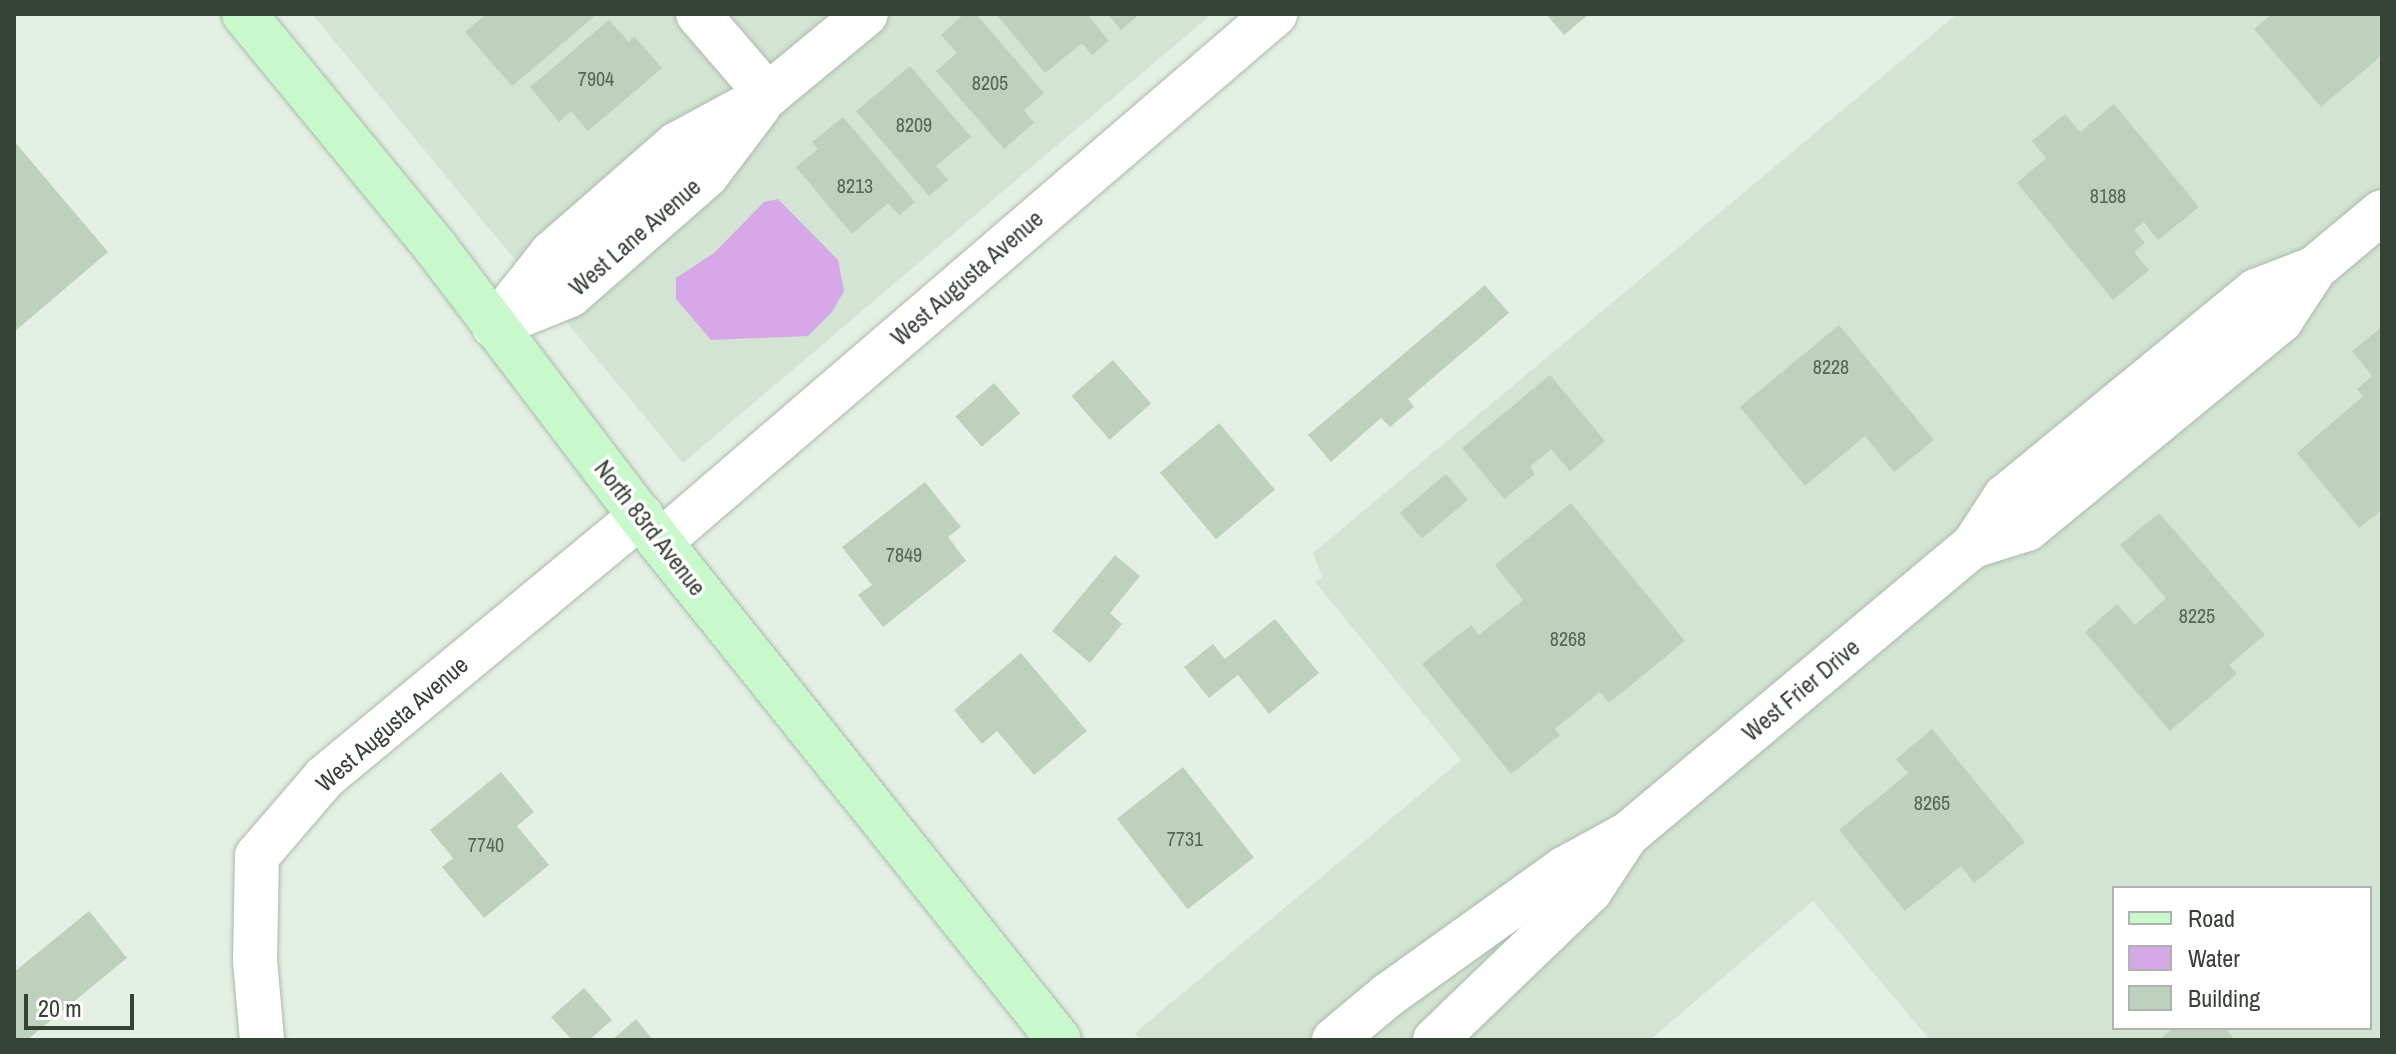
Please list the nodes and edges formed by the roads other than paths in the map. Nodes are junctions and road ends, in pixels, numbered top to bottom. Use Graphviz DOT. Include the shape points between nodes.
graph roads {
  1 [pos="244,14"];
  2 [pos="698,14"];
  3 [pos="866,14"];
  4 [pos="1275,14"];
  5 [pos="768,95"];
  6 [pos="649,169"];
  7 [pos="677,201"];
  8 [pos="2382,212"];
  9 [pos="494,326"];
  10 [pos="650,529"];
  11 [pos="1628,834"];
  12 [pos="262,1040"];
  13 [pos="1059,1040"];
  14 [pos="1334,1040"];
  15 [pos="1435,1040"];
  1 -- 9 [label="main road, North 83rd Avenue"];
  2 -- 5 [label="street"];
  3 -- 5 [label="street, West Lane Avenue"];
  4 -- 10 [label="street, West Augusta Avenue"];
  5 -- 6 [label="street, West Lane Avenue" via="677,144"];
  5 -- 7 [label="street, West Lane Avenue" via="706,176"];
  6 -- 7 [label="street"];
  6 -- 9 [label="street, West Lane Avenue" via="552,253"];
  7 -- 9 [label="street, West Lane Avenue" via="570,295"];
  8 -- 11 [label="street, West Frier Drive" via="2315,268 2256,291 2005,497 1973,546"];
  9 -- 10 [label="main road, North 83rd Avenue"];
  10 -- 12 [label="street, West Augusta Avenue" via="325,777 257,856 255,960"];
  10 -- 13 [label="main road, North 83rd Avenue"];
  11 -- 14 [label="street, West Frier Drive" via="1564,869"];
  11 -- 15 [label="street, West Frier Drive" via="1590,891"];
}
